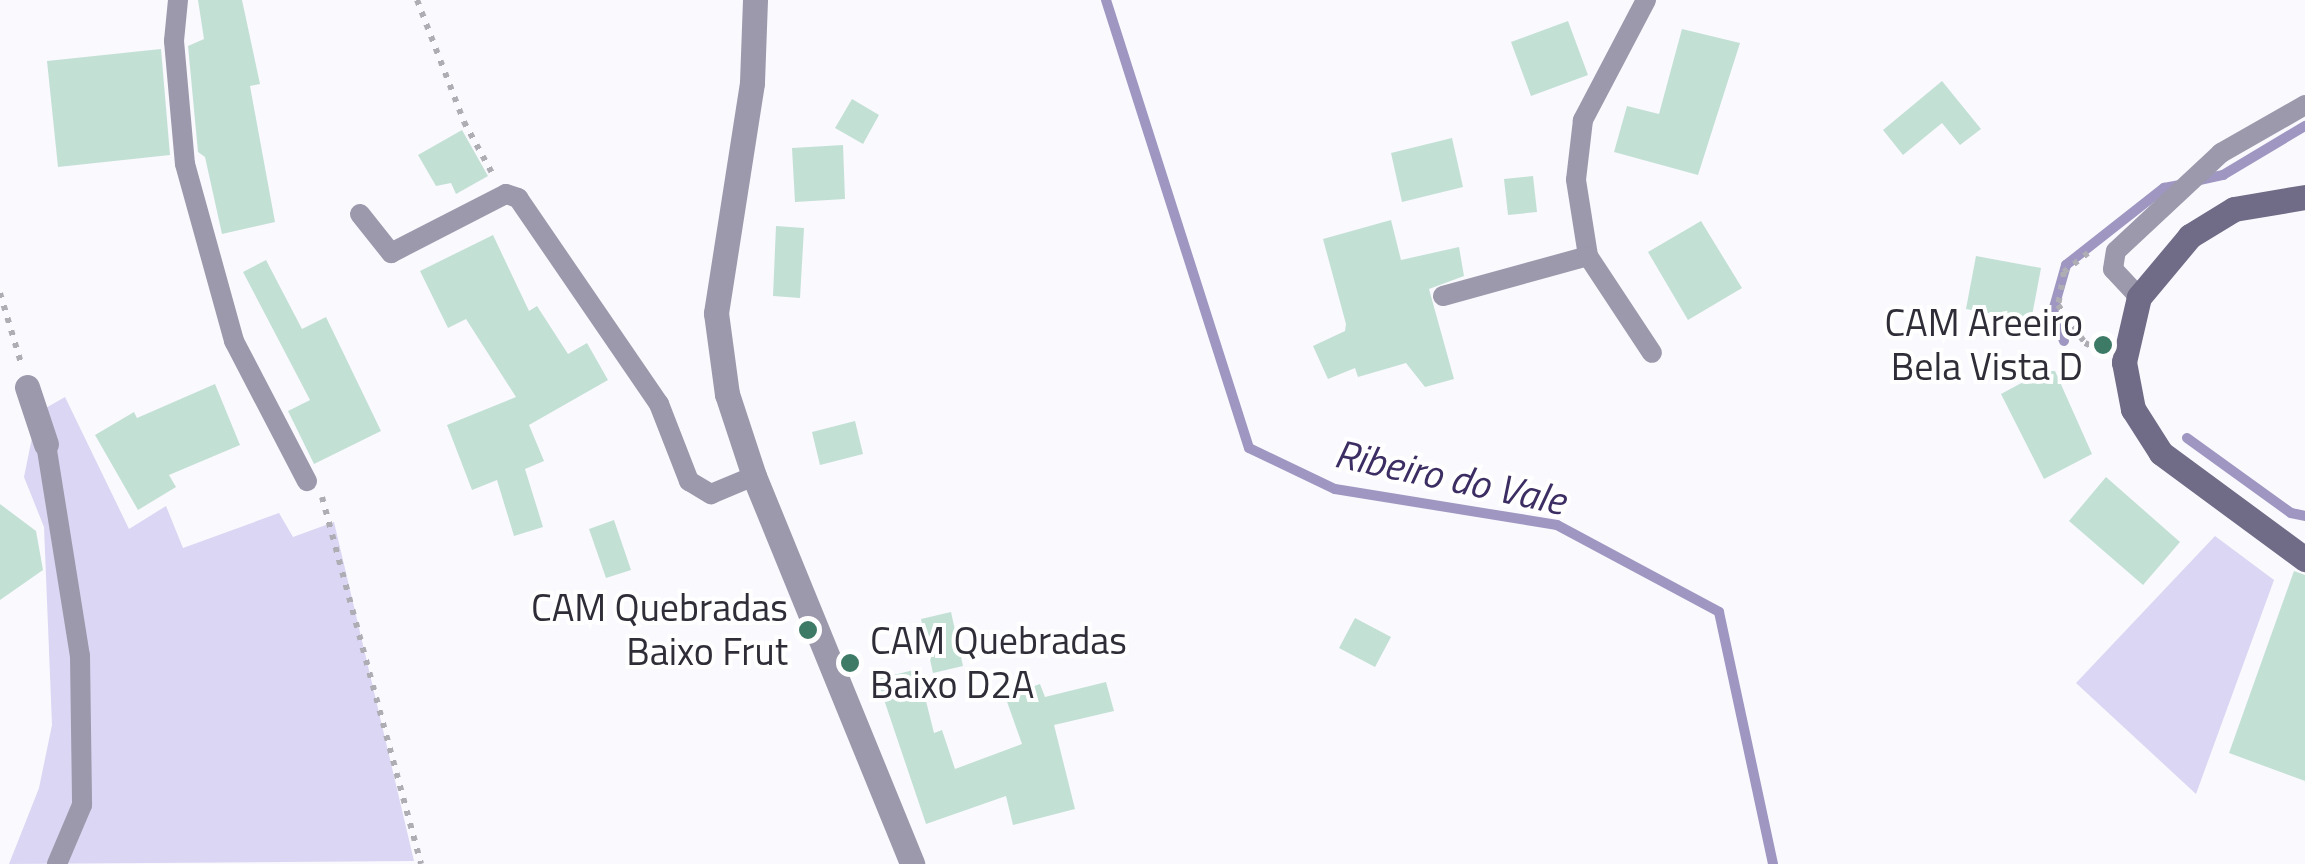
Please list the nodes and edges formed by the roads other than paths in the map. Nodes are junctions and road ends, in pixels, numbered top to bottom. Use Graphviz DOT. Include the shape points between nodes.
graph roads {
  1 [pos="178,0"];
  2 [pos="755,0"];
  3 [pos="1646,0"];
  4 [pos="2305,105"];
  5 [pos="2305,197"];
  6 [pos="360,214"];
  7 [pos="1588,256"];
  8 [pos="1443,296"];
  9 [pos="2139,296"];
  10 [pos="1652,353"];
  11 [pos="27,387"];
  12 [pos="46,444"];
  13 [pos="754,476"];
  14 [pos="307,482"];
  15 [pos="2305,558"];
  16 [pos="57,864"];
  17 [pos="912,864"];
  1 -- 14 [label="lane" via="174,40 185,164 234,341"];
  2 -- 13 [label="street" via="752,82 716,313 727,394"];
  3 -- 7 [label="lane" via="1595,91 1578,142 1576,180"];
  4 -- 9 [label="lane" via="2221,154 2116,251 2113,269"];
  5 -- 9 [label="street" via="2234,209 2190,236"];
  6 -- 13 [label="lane" via="391,253 506,194 518,198 660,404 689,481 711,494"];
  7 -- 8 [label="lane"];
  7 -- 10 [label="lane"];
  9 -- 15 [label="street" via="2124,362 2144,433 2161,453"];
  11 -- 12 [label="street"];
  12 -- 16 [label="lane" via="80,656 82,805"];
  13 -- 17 [label="street"];
}
